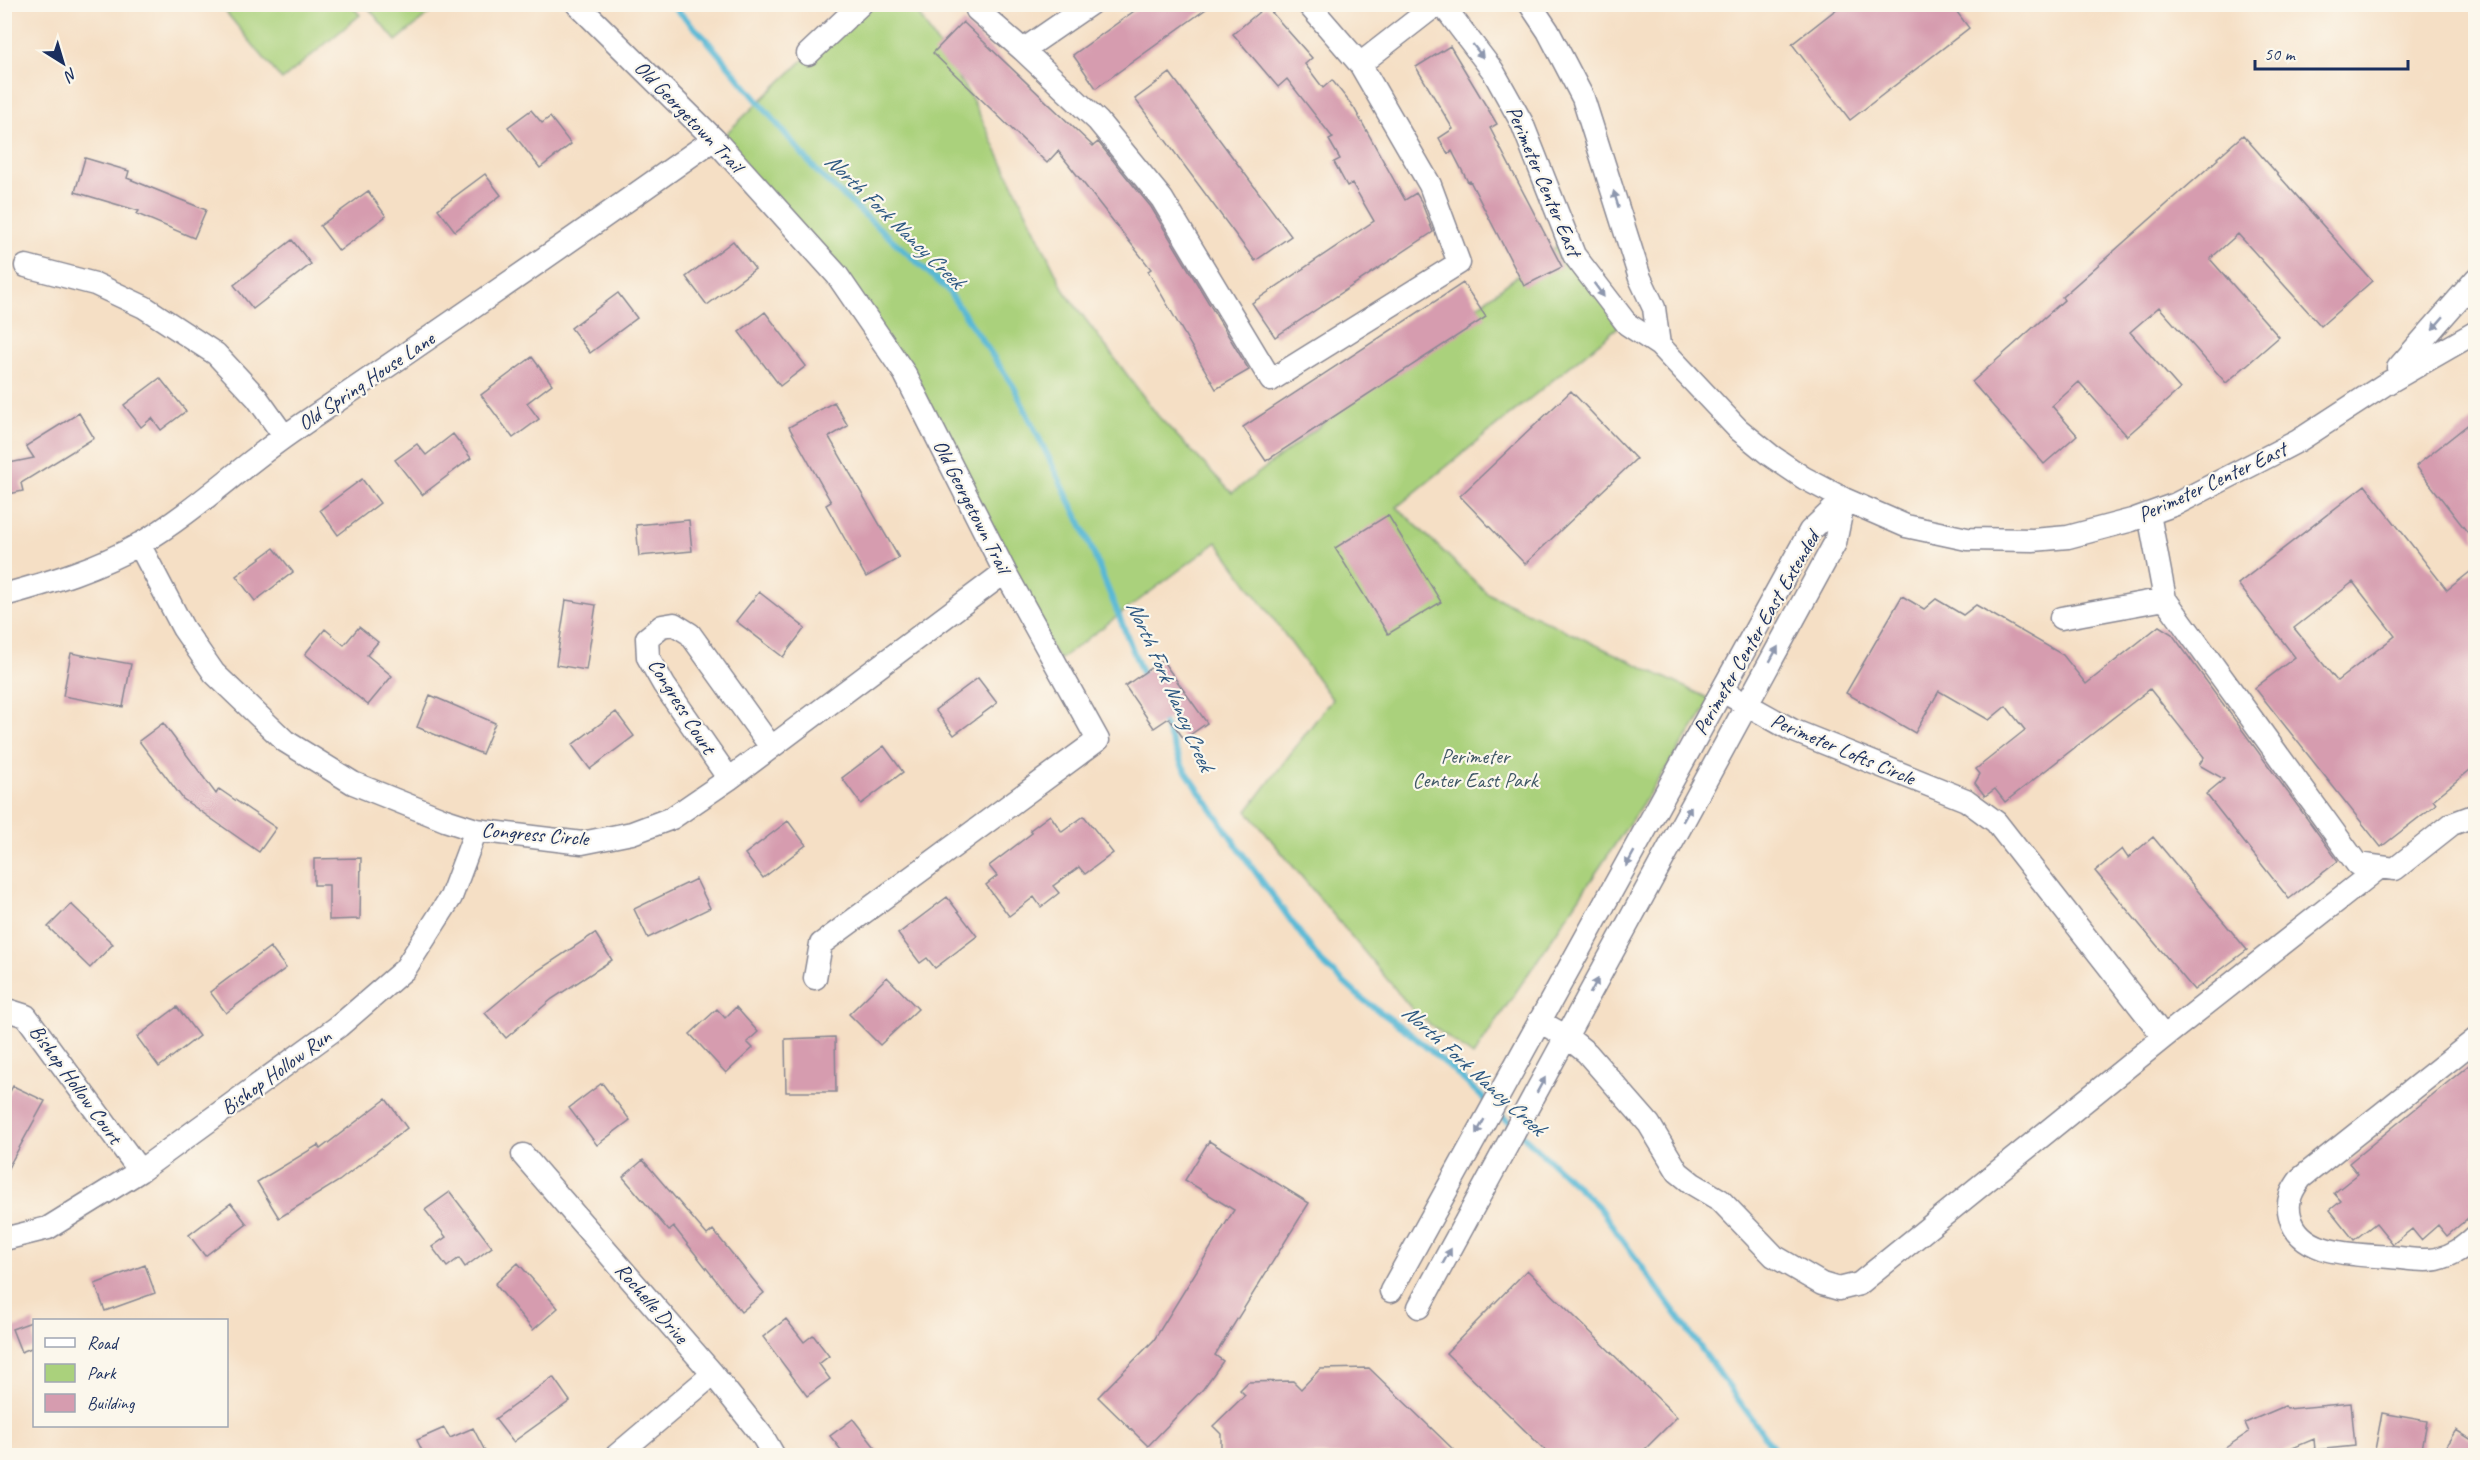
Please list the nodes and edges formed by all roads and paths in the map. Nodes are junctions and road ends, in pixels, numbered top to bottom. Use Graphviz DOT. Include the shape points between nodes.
graph roads {
  1 [pos="577,4"];
  2 [pos="861,4"];
  3 [pos="1090,4"];
  4 [pos="1308,4"];
  5 [pos="1437,4"];
  6 [pos="1442,4"];
  7 [pos="1530,4"];
  8 [pos="977,10"];
  9 [pos="1023,50"];
  10 [pos="808,54"];
  11 [pos="1360,64"];
  12 [pos="714,139"];
  13 [pos="26,266"];
  14 [pos="2475,279"];
  15 [pos="2475,332"];
  16 [pos="1659,345"];
  17 [pos="2384,385"];
  18 [pos="284,436"];
  19 [pos="1844,500"];
  20 [pos="2149,514"];
  21 [pos="139,544"];
  22 [pos="1005,572"];
  23 [pos="4,595"];
  24 [pos="2165,599"];
  25 [pos="2061,618"];
  26 [pos="1722,692"];
  27 [pos="1746,705"];
  28 [pos="771,747"];
  29 [pos="729,779"];
  30 [pos="2475,815"];
  31 [pos="476,830"];
  32 [pos="2380,867"];
  33 [pos="814,978"];
  34 [pos="4,1009"];
  35 [pos="1539,1021"];
  36 [pos="1567,1037"];
  37 [pos="2164,1037"];
  38 [pos="2475,1039"];
  39 [pos="523,1155"];
  40 [pos="140,1171"];
  41 [pos="2475,1236"];
  42 [pos="4,1239"];
  43 [pos="1391,1290"];
  44 [pos="1419,1307"];
  45 [pos="713,1374"];
  46 [pos="616,1455"];
  47 [pos="774,1455"];
  1 -- 12 [label="street, Old Georgetown Trail"];
  2 -- 10 [label="street"];
  3 -- 9 [label="street"];
  4 -- 11 [label="street"];
  5 -- 11 [label="street"];
  6 -- 16 [label="street, Perimeter Center East, one-way" via="1494,71 1522,123 1574,255 1627,324"];
  16 -- 7 [label="street, one-way" via="1654,308 1640,278 1583,99"];
  8 -- 9 [label="street"];
  9 -- 11 [label="street" via="1098,121 1162,199 1271,381 1460,263 1430,185"];
  12 -- 18 [label="street, Old Spring House Lane"];
  12 -- 22 [label="street, Old Georgetown Trail" via="837,275 905,374"];
  13 -- 18 [label="street" via="95,284 144,307 216,354 257,398"];
  14 -- 17 [label="street, Perimeter Center East, one-way"];
  15 -- 17 [label="street, Perimeter Center East"];
  16 -- 19 [label="street, Perimeter Center East" via="1738,429 1804,478"];
  17 -- 20 [label="street, Perimeter Center East" via="2298,441 2218,484"];
  18 -- 21 [label="street, Old Spring House Lane"];
  19 -- 20 [label="street, Perimeter Center East" via="1906,526 2000,541 2068,537"];
  19 -- 26 [label="street, Perimeter Center East Extended" via="1810,531"];
  27 -- 19 [label="street, Perimeter Center East Extended, one-way" via="1835,543"];
  20 -- 24 [label="street"];
  21 -- 23 [label="street, Old Spring House Lane" via="66,578"];
  21 -- 31 [label="street, Congress Circle" via="183,628 214,673 285,741 353,783"];
  22 -- 28 [label="street, Congress Circle"];
  22 -- 33 [label="street, Old Georgetown Trail" via="1098,740 821,944"];
  24 -- 25 [label="street"];
  24 -- 32 [label="street" via="2357,864"];
  26 -- 27 [label="street, Perimeter Lofts Circle"];
  26 -- 35 [label="street, Perimeter Center East Extended, one-way"];
  36 -- 27 [label="street, Perimeter Center East Extended, one-way"];
  27 -- 37 [label="street, Perimeter Lofts Circle" via="1792,730 1966,800 1996,822"];
  28 -- 29 [label="street, Congress Circle"];
  28 -- 29 [label="street, Congress Court" via="690,634 674,624 662,626 647,638 648,657"];
  29 -- 31 [label="street, Congress Circle" via="672,818 632,833 582,843"];
  30 -- 32 [label="street" via="2452,824 2395,869"];
  31 -- 40 [label="street, Bishop Hollow Run" via="451,897 405,969 339,1026"];
  32 -- 37 [label="street"];
  34 -- 40 [label="street, Bishop Hollow Court" via="26,1016"];
  35 -- 36 [label="street"];
  35 -- 43 [label="street, Perimeter Center East Extended, one-way"];
  36 -- 37 [label="street" via="1600,1067 1649,1124 1678,1172 1720,1200 1774,1256 1822,1284 1839,1289 1859,1284"];
  44 -- 36 [label="street, Perimeter Center East Extended, one-way"];
  38 -- 41 [label="street" via="2301,1178 2293,1188 2289,1208 2294,1227 2301,1235 2310,1243 2339,1253 2434,1260 2457,1253"];
  39 -- 45 [label="street, Rochelle Drive"];
  40 -- 42 [label="street, Bishop Hollow Run" via="48,1228"];
  45 -- 46 [label="street"];
  45 -- 47 [label="street, Rochelle Drive"];
}
